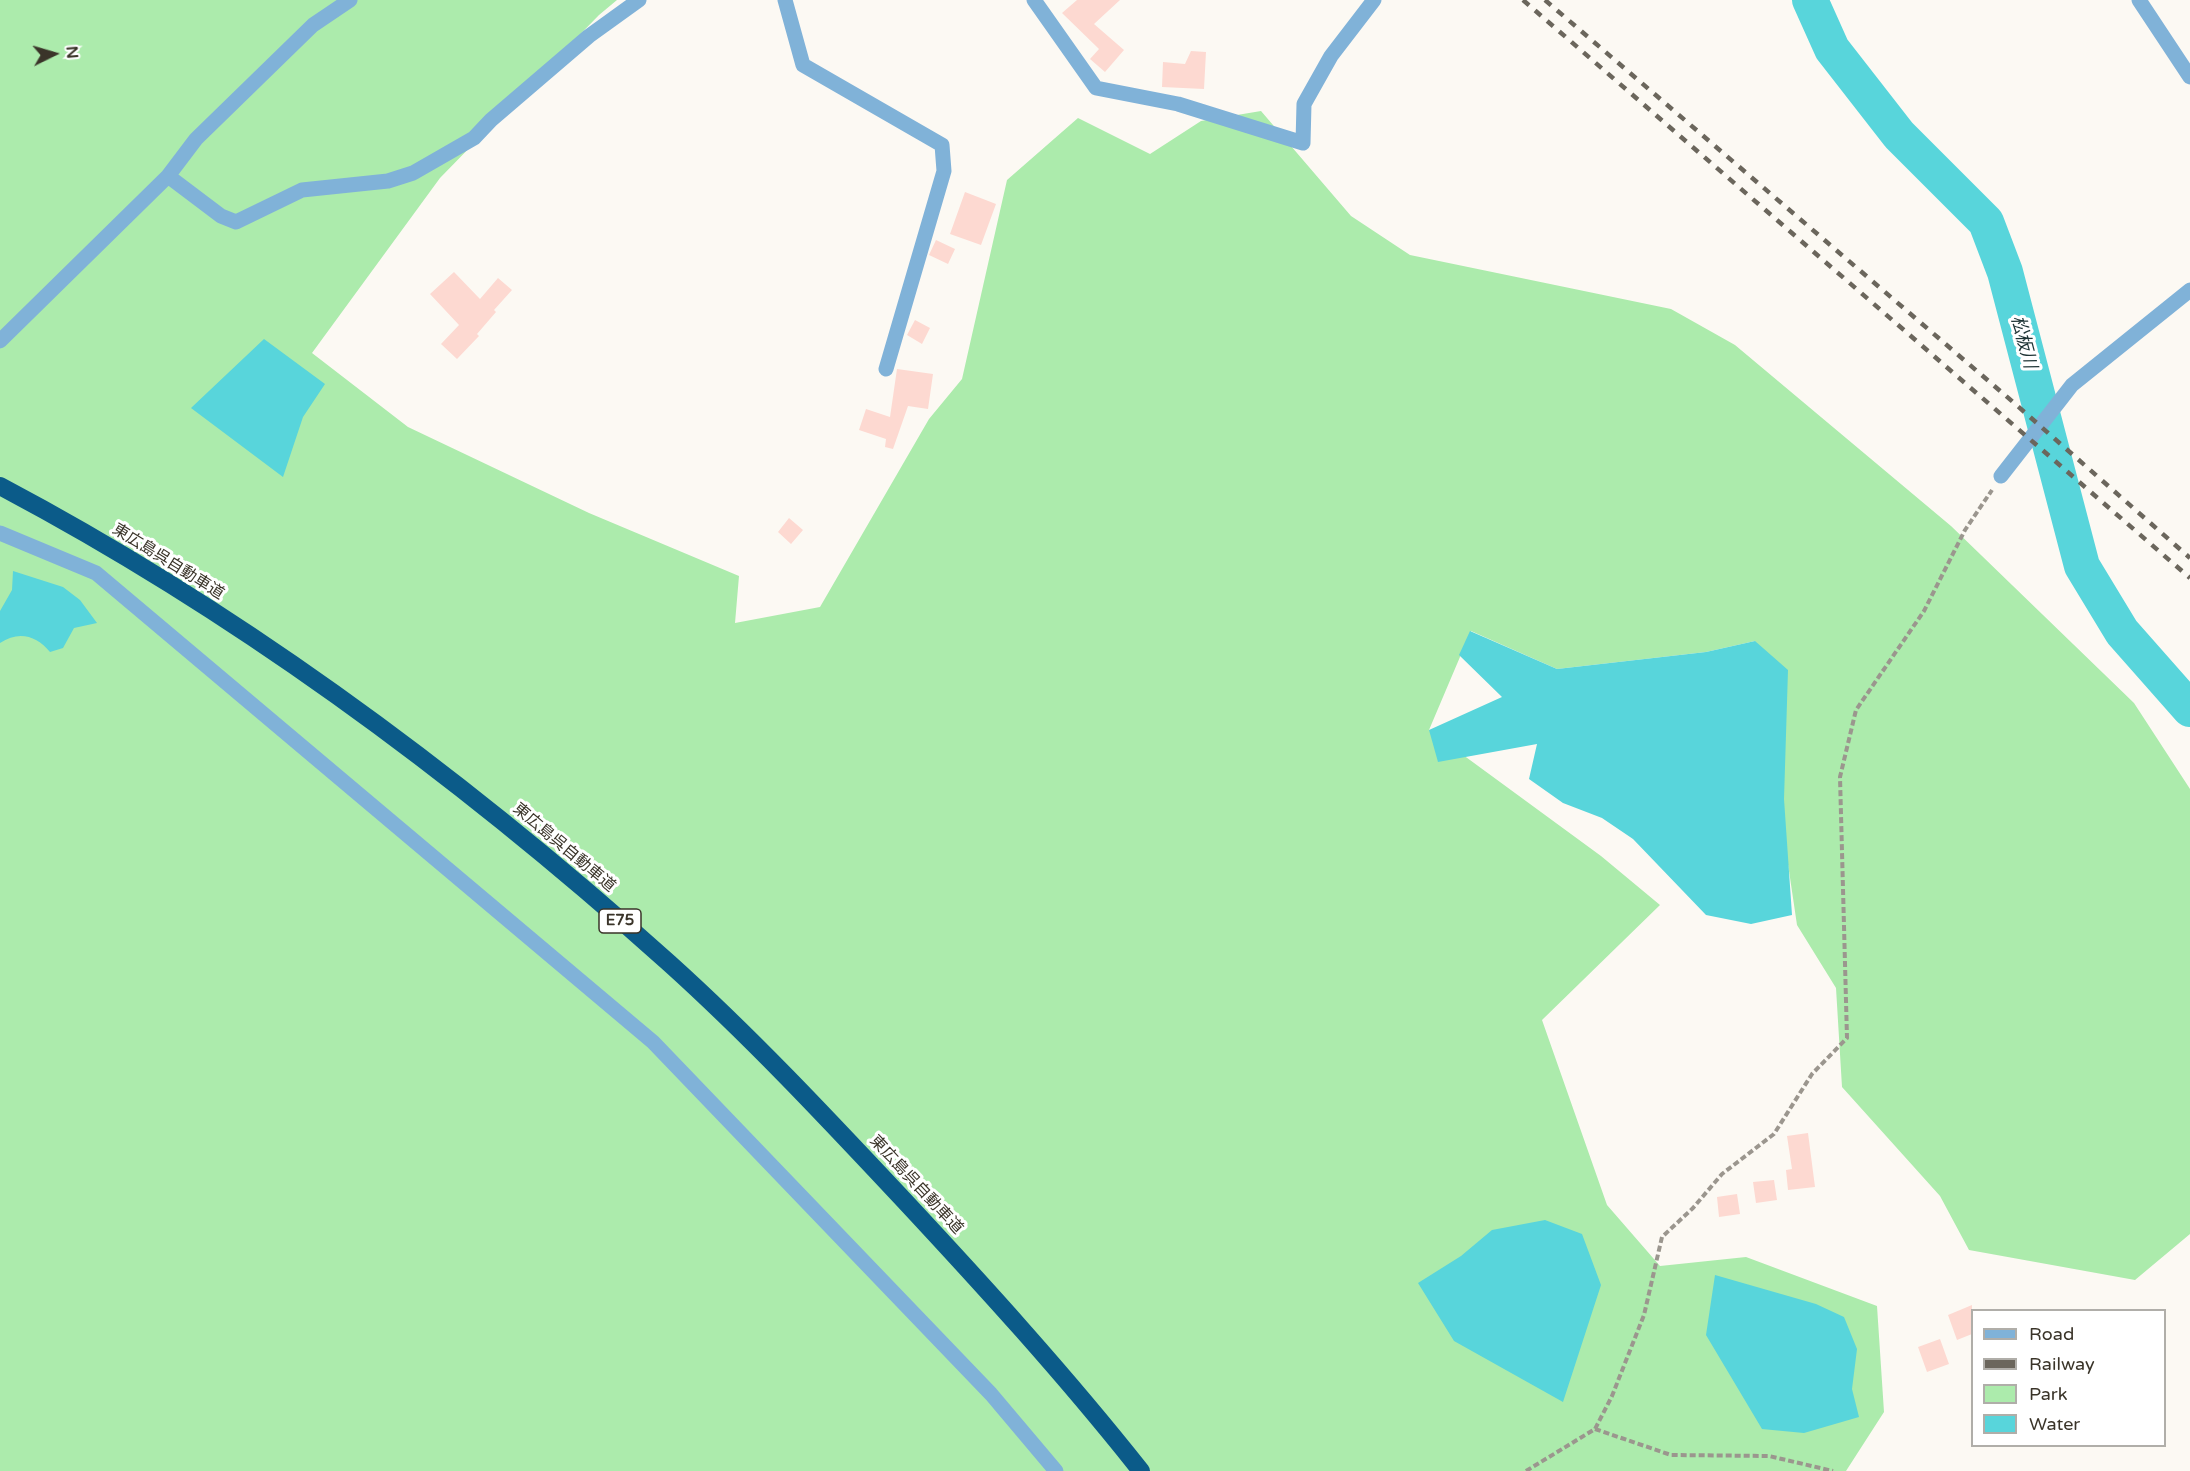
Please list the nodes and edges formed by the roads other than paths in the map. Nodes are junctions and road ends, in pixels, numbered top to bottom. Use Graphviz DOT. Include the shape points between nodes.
graph roads {
  1 [pos="350,0"];
  2 [pos="639,0"];
  3 [pos="785,0"];
  4 [pos="1034,0"];
  5 [pos="1374,0"];
  6 [pos="2139,0"];
  7 [pos="2190,77"];
  8 [pos="168,176"];
  9 [pos="2190,290"];
  10 [pos="0,341"];
  11 [pos="886,369"];
  12 [pos="2001,476"];
  13 [pos="0,486"];
  14 [pos="0,533"];
  15 [pos="1056,1471"];
  16 [pos="1141,1471"];
  1 -- 8 [label="street" via="305,33 196,139"];
  2 -- 8 [label="street" via="589,36 474,138 413,173 388,181 302,190 236,222 221,216"];
  3 -- 11 [label="street" via="803,65 942,145 944,171"];
  4 -- 5 [label="street" via="1096,88 1178,104 1303,143 1304,104 1331,56"];
  6 -- 7 [label="street"];
  8 -- 10 [label="street"];
  9 -- 12 [label="street" via="2072,385"];
  13 -- 16 [label="highway, 東広島呉自動車道 / E75" via="117,551 241,631 367,718 518,832 671,965 806,1095 1075,1389"];
  14 -- 15 [label="street" via="96,573 653,1042 991,1394"];
}
